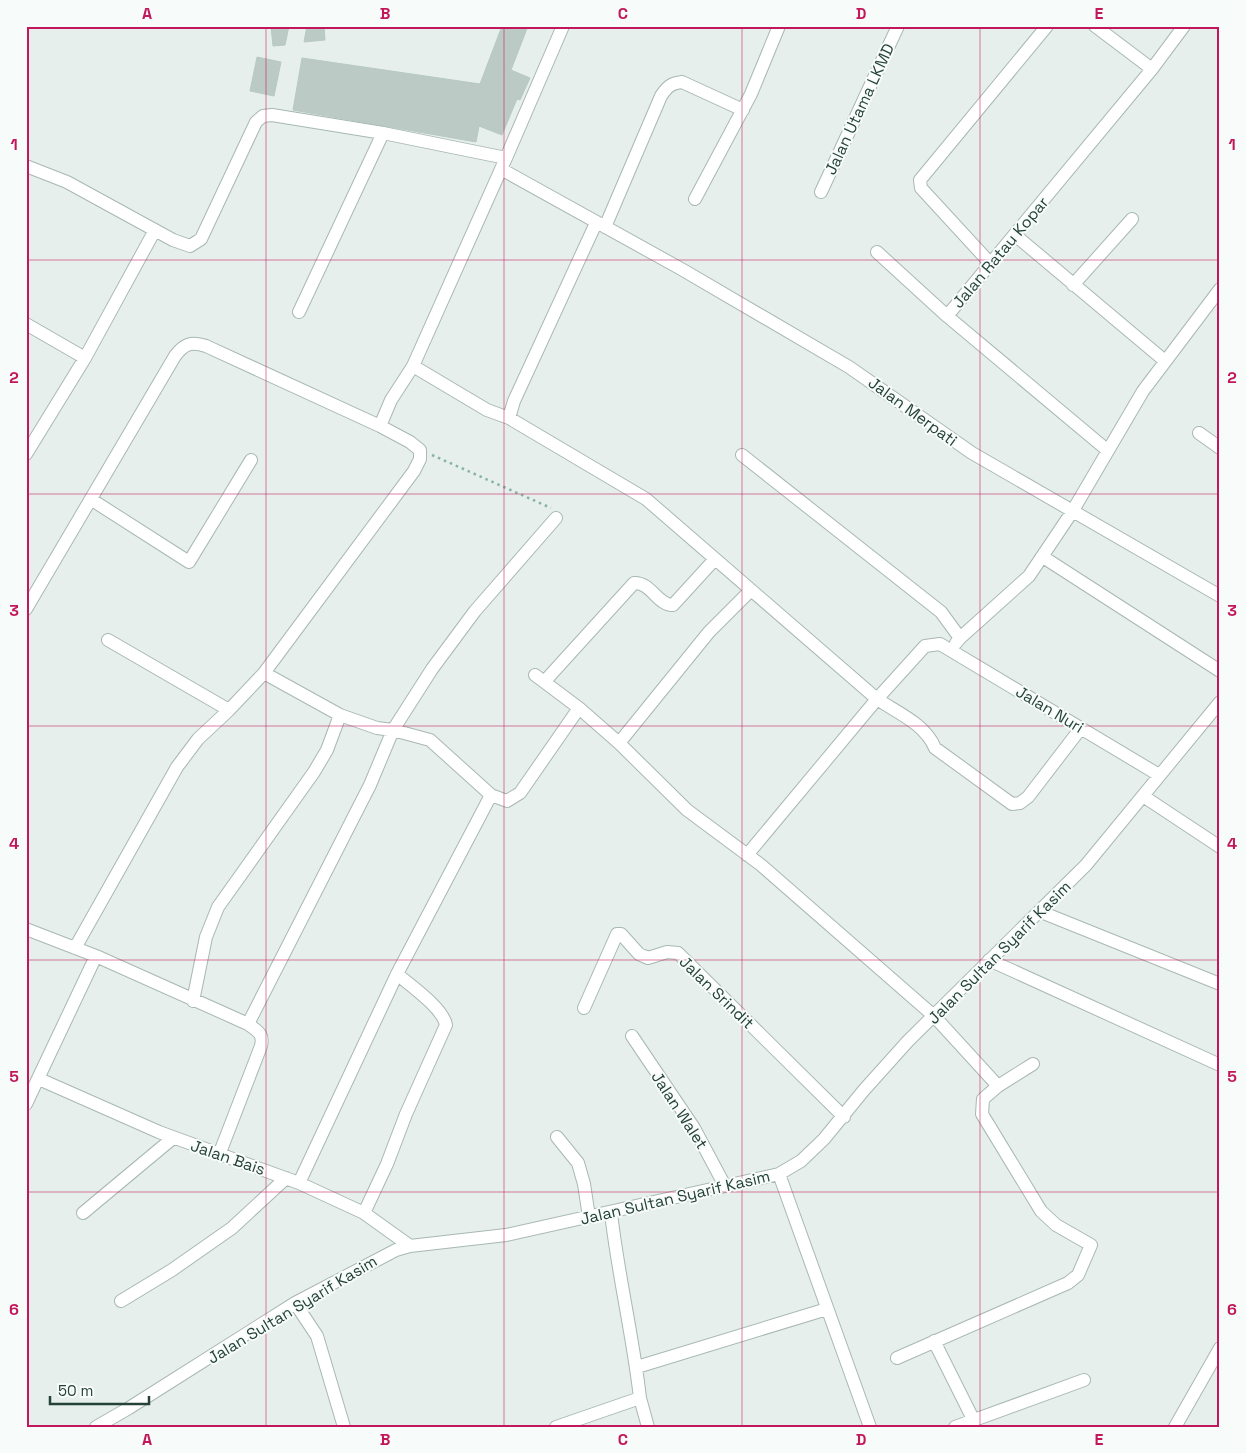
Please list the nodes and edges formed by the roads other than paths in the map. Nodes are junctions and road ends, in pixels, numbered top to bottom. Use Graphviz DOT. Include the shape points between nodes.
graph roads {
  1 [pos="563,26"];
  2 [pos="779,26"];
  3 [pos="898,26"];
  4 [pos="1047,26"];
  5 [pos="1095,26"];
  6 [pos="1184,26"];
  7 [pos="1152,69"];
  8 [pos="742,110"];
  9 [pos="383,133"];
  10 [pos="504,163"];
  11 [pos="26,166"];
  12 [pos="821,192"];
  13 [pos="694,200"];
  14 [pos="1132,219"];
  15 [pos="601,225"];
  16 [pos="155,230"];
  17 [pos="1015,235"];
  18 [pos="877,252"];
  19 [pos="990,263"];
  20 [pos="1073,285"];
  21 [pos="1218,293"];
  22 [pos="299,312"];
  23 [pos="947,316"];
  24 [pos="26,324"];
  25 [pos="85,358"];
  26 [pos="1165,361"];
  27 [pos="413,366"];
  28 [pos="508,418"];
  29 [pos="380,426"];
  30 [pos="1199,433"];
  31 [pos="30,440"];
  32 [pos="1220,448"];
  33 [pos="1107,450"];
  34 [pos="26,454"];
  35 [pos="742,455"];
  36 [pos="252,460"];
  37 [pos="92,500"];
  38 [pos="1072,512"];
  39 [pos="556,518"];
  40 [pos="1043,557"];
  41 [pos="715,559"];
  42 [pos="750,591"];
  43 [pos="1220,596"];
  44 [pos="26,609"];
  45 [pos="960,638"];
  46 [pos="108,640"];
  47 [pos="946,646"];
  48 [pos="1220,671"];
  49 [pos="264,673"];
  50 [pos="877,700"];
  51 [pos="1220,702"];
  52 [pos="579,708"];
  53 [pos="229,710"];
  54 [pos="340,715"];
  55 [pos="1081,728"];
  56 [pos="393,730"];
  57 [pos="619,744"];
  58 [pos="1159,775"];
  59 [pos="490,794"];
  60 [pos="1143,796"];
  61 [pos="1220,847"];
  62 [pos="747,855"];
  63 [pos="1041,912"];
  64 [pos="26,929"];
  65 [pos="75,948"];
  66 [pos="96,956"];
  67 [pos="989,960"];
  68 [pos="397,974"];
  69 [pos="1220,984"];
  70 [pos="193,1001"];
  71 [pos="584,1008"];
  72 [pos="934,1016"];
  73 [pos="248,1024"];
  74 [pos="632,1036"];
  75 [pos="1033,1064"];
  76 [pos="1220,1065"];
  77 [pos="39,1079"];
  78 [pos="998,1086"];
  79 [pos="26,1104"];
  80 [pos="844,1117"];
  81 [pos="557,1137"];
  82 [pos="173,1138"];
  83 [pos="219,1155"];
  84 [pos="779,1174"];
  85 [pos="286,1178"];
  86 [pos="299,1183"];
  87 [pos="725,1186"];
  88 [pos="83,1213"];
  89 [pos="364,1213"];
  90 [pos="611,1213"];
  91 [pos="589,1217"];
  92 [pos="410,1246"];
  93 [pos="121,1302"];
  94 [pos="295,1303"];
  95 [pos="827,1309"];
  96 [pos="934,1341"];
  97 [pos="1220,1348"];
  98 [pos="897,1358"];
  99 [pos="637,1367"];
  100 [pos="1084,1380"];
  101 [pos="640,1398"];
  102 [pos="973,1419"];
  103 [pos="96,1427"];
  104 [pos="344,1427"];
  105 [pos="556,1427"];
  106 [pos="648,1427"];
  107 [pos="870,1427"];
  108 [pos="955,1427"];
  109 [pos="1174,1427"];
  1 -- 10 [label="street"];
  2 -- 8 [label="street" via="752,94"];
  3 -- 12 [label="street, Jalan Utama LKMD"];
  4 -- 19 [label="street" via="920,180 921,188"];
  5 -- 7 [label="street"];
  6 -- 7 [label="street, Jalan Ratau Kopar"];
  7 -- 17 [label="street, Jalan Ratau Kopar"];
  8 -- 13 [label="street"];
  8 -- 15 [label="street" via="682,82 668,87"];
  9 -- 10 [label="street, Jalan Merpati"];
  9 -- 16 [label="street, Jalan Merpati" via="263,116 256,122 201,239 190,246"];
  9 -- 22 [label="street"];
  10 -- 15 [label="street, Jalan Merpati"];
  10 -- 27 [label="street"];
  11 -- 16 [label="street" via="67,182"];
  14 -- 20 [label="street"];
  15 -- 28 [label="street"];
  15 -- 38 [label="street, Jalan Merpati" via="857,372 972,453"];
  16 -- 25 [label="street"];
  17 -- 19 [label="street, Jalan Ratau Kopar"];
  17 -- 20 [label="street"];
  18 -- 23 [label="street"];
  19 -- 23 [label="street, Jalan Ratau Kopar"];
  20 -- 26 [label="street"];
  21 -- 26 [label="street"];
  23 -- 33 [label="street, Jalan Ratau Kopar"];
  24 -- 25 [label="street"];
  25 -- 31 [label="street"];
  26 -- 33 [label="street"];
  27 -- 28 [label="street" via="487,410"];
  27 -- 29 [label="street" via="391,400"];
  28 -- 41 [label="street" via="646,499"];
  29 -- 37 [label="street" via="206,346 189,343 175,356"];
  29 -- 49 [label="street" via="420,450 420,459"];
  30 -- 32 [label="street"];
  31 -- 34 [label="street"];
  33 -- 38 [label="street"];
  35 -- 45 [label="street" via="941,612"];
  36 -- 37 [label="street" via="189,562"];
  37 -- 44 [label="street"];
  38 -- 40 [label="street"];
  38 -- 43 [label="street, Jalan Merpati"];
  39 -- 56 [label="street" via="475,611"];
  40 -- 45 [label="street" via="1018,588"];
  40 -- 48 [label="street"];
  41 -- 42 [label="street"];
  41 -- 52 [label="street" via="673,605 667,604 643,584 634,583 540,678"];
  42 -- 50 [label="street"];
  42 -- 57 [label="street" via="708,632"];
  45 -- 47 [label="street"];
  46 -- 53 [label="street"];
  47 -- 50 [label="street" via="925,646"];
  47 -- 55 [label="street, Jalan Nuri"];
  49 -- 53 [label="street"];
  49 -- 54 [label="street"];
  50 -- 55 [label="street" via="921,727 935,748 1012,804 1028,798"];
  50 -- 62 [label="street"];
  51 -- 58 [label="street, Jalan Sultan Syarif Kasim"];
  52 -- 57 [label="street"];
  52 -- 59 [label="street" via="520,793 507,801"];
  53 -- 65 [label="street" via="198,739 177,767"];
  54 -- 56 [label="street"];
  54 -- 70 [label="street" via="327,750 314,772 218,908 206,937"];
  55 -- 58 [label="street, Jalan Nuri"];
  56 -- 59 [label="street" via="430,740"];
  56 -- 73 [label="street" via="370,785"];
  57 -- 62 [label="street" via="686,810"];
  58 -- 60 [label="street, Jalan Sultan Syarif Kasim"];
  59 -- 68 [label="street"];
  60 -- 61 [label="street"];
  60 -- 63 [label="street, Jalan Sultan Syarif Kasim" via="1086,865"];
  62 -- 72 [label="street"];
  63 -- 67 [label="street, Jalan Sultan Syarif Kasim"];
  63 -- 69 [label="street"];
  64 -- 65 [label="street"];
  65 -- 66 [label="street"];
  66 -- 70 [label="street"];
  66 -- 77 [label="street"];
  67 -- 72 [label="street, Jalan Sultan Syarif Kasim"];
  67 -- 76 [label="street"];
  68 -- 86 [label="street"];
  68 -- 89 [label="street" via="441,1014 446,1025"];
  70 -- 73 [label="street"];
  71 -- 80 [label="street, Jalan Srindit" via="617,934 622,934 639,954 648,958 667,952 678,953"];
  72 -- 78 [label="street"];
  72 -- 80 [label="street, Jalan Sultan Syarif Kasim" via="870,1083"];
  73 -- 83 [label="street" via="260,1033 262,1040"];
  74 -- 87 [label="street, Jalan Walet" via="694,1128"];
  75 -- 78 [label="street"];
  77 -- 79 [label="street"];
  77 -- 82 [label="street, Jalan Bais"];
  78 -- 96 [label="street" via="983,1099 982,1114 1041,1211 1056,1225 1091,1246 1078,1275 1068,1283"];
  80 -- 84 [label="street, Jalan Sultan Syarif Kasim" via="807,1155"];
  81 -- 91 [label="street" via="578,1164"];
  82 -- 83 [label="street, Jalan Bais"];
  82 -- 88 [label="street"];
  83 -- 85 [label="street, Jalan Bais"];
  84 -- 87 [label="street, Jalan Sultan Syarif Kasim"];
  84 -- 95 [label="street"];
  85 -- 86 [label="street, Jalan Bais"];
  85 -- 93 [label="street" via="232,1228"];
  86 -- 89 [label="street, Jalan Bais"];
  87 -- 90 [label="street, Jalan Sultan Syarif Kasim"];
  89 -- 92 [label="street, Jalan Bais"];
  90 -- 91 [label="street, Jalan Sultan Syarif Kasim"];
  90 -- 99 [label="street" via="618,1272"];
  91 -- 92 [label="street, Jalan Sultan Syarif Kasim" via="506,1235"];
  92 -- 94 [label="street, Jalan Sultan Syarif Kasim" via="386,1254"];
  94 -- 103 [label="street, Jalan Sultan Syarif Kasim"];
  94 -- 104 [label="street" via="317,1336"];
  95 -- 99 [label="street"];
  95 -- 107 [label="street"];
  96 -- 98 [label="street"];
  96 -- 102 [label="street"];
  97 -- 109 [label="street"];
  99 -- 101 [label="street"];
  100 -- 102 [label="street"];
  101 -- 105 [label="street"];
  101 -- 106 [label="street"];
  102 -- 108 [label="street"];
}
